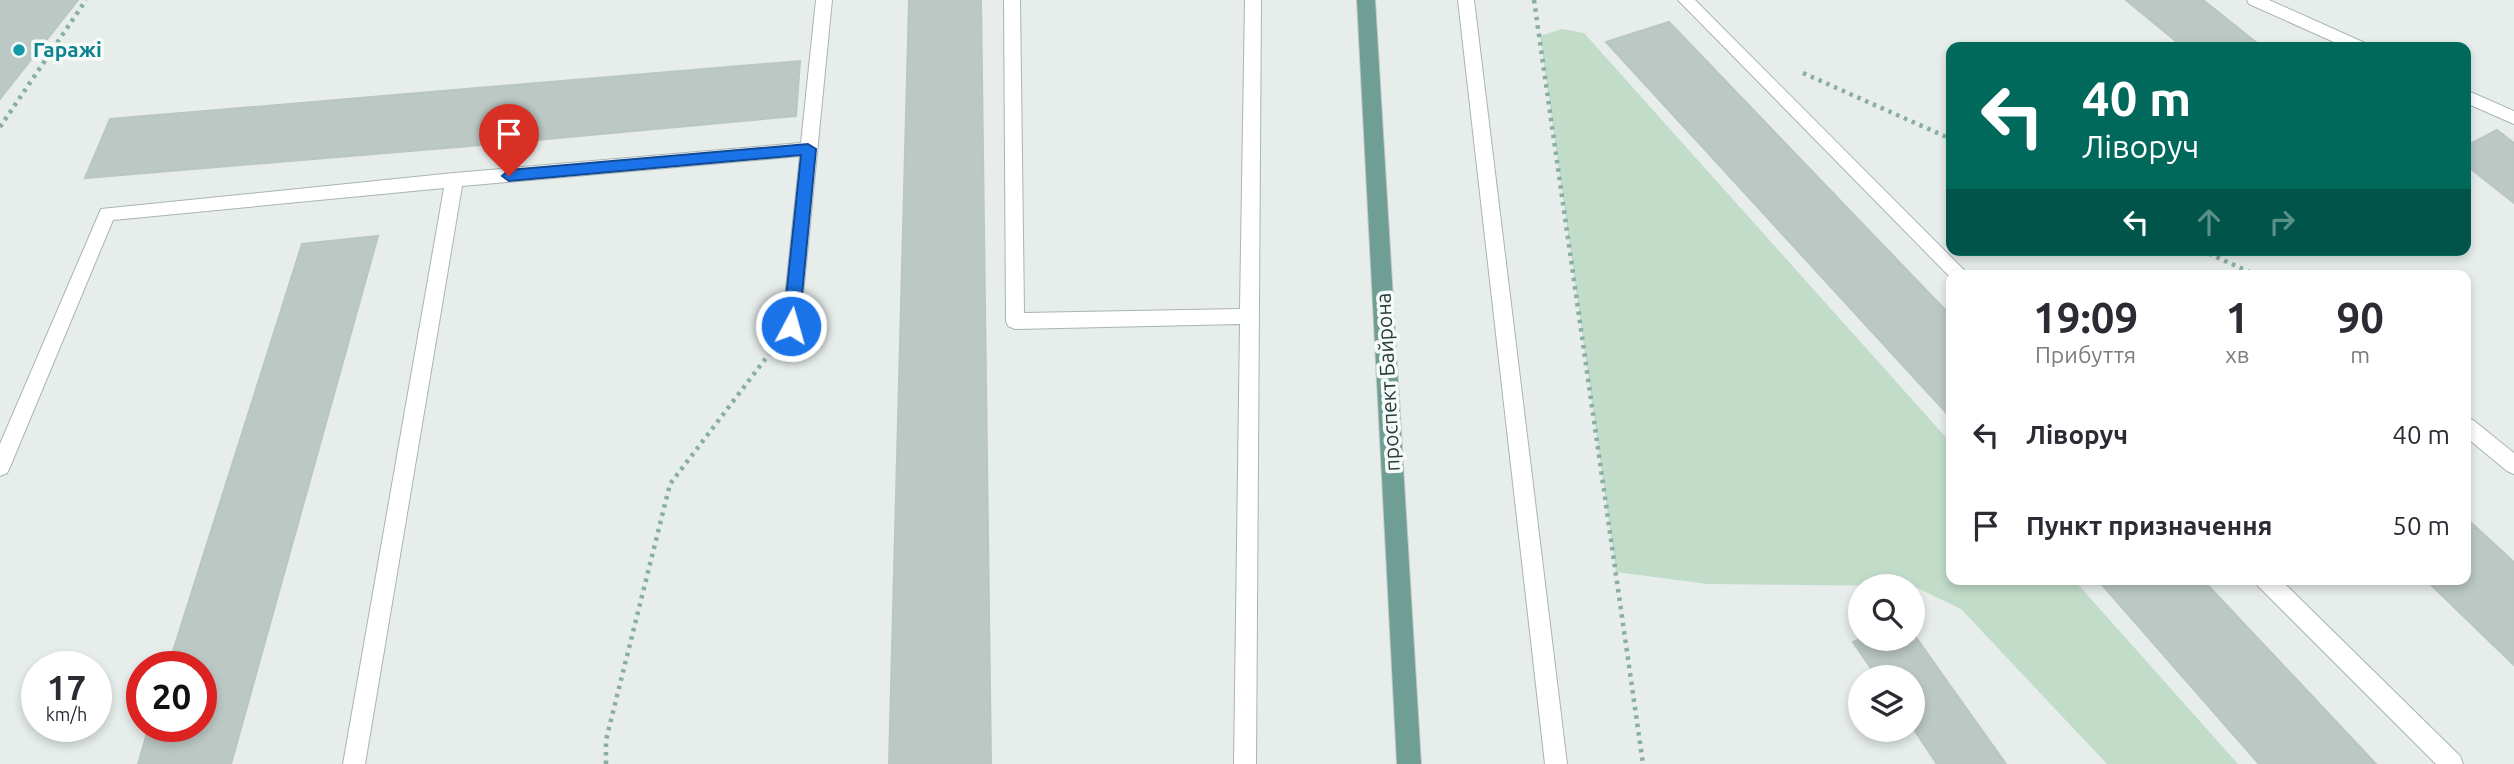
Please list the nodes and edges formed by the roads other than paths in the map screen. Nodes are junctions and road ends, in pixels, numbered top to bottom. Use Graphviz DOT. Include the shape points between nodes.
graph roads {
  1 [pos="824,0"];
  2 [pos="1012,0"];
  3 [pos="1253,0"];
  4 [pos="1366,0"];
  5 [pos="1466,0"];
  6 [pos="1686,0"];
  7 [pos="2255,0"];
  8 [pos="2347,42"];
  9 [pos="2471,98"];
  10 [pos="2514,118"];
  11 [pos="808,149"];
  12 [pos="454,180"];
  13 [pos="1955,270"];
  14 [pos="1248,316"];
  15 [pos="791,326"];
  16 [pos="2471,430"];
  17 [pos="2514,466"];
  18 [pos="0,467"];
  19 [pos="2271,585"];
  20 [pos="354,764"];
  21 [pos="1245,764"];
  22 [pos="1409,764"];
  23 [pos="1556,764"];
  24 [pos="2452,764"];
  1 -- 11 [label="lane"];
  2 -- 14 [label="lane" via="1015,321"];
  3 -- 14 [label="lane"];
  4 -- 22 [label="main road, проспект Байрона"];
  5 -- 23 [label="lane"];
  6 -- 13 [label="lane"];
  7 -- 8 [label="lane"];
  9 -- 10 [label="lane"];
  11 -- 12 [label="lane"];
  11 -- 15 [label="lane"];
  12 -- 18 [label="lane" via="107,214"];
  12 -- 20 [label="lane"];
  14 -- 21 [label="lane"];
  16 -- 17 [label="lane"];
  19 -- 24 [label="lane"];
}
